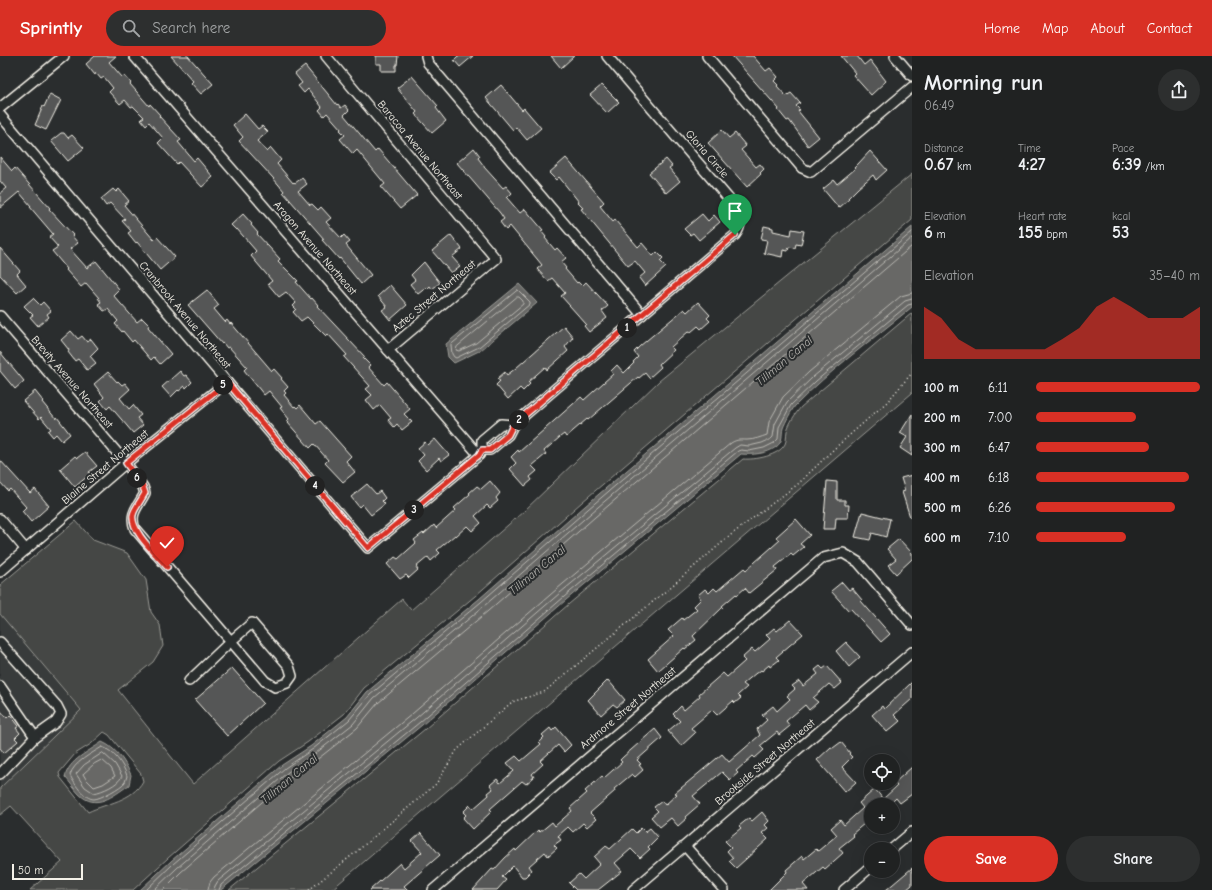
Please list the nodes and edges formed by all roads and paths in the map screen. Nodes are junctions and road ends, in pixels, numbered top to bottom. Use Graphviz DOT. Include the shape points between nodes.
graph roads {
  1 [pos="64,56"];
  2 [pos="134,56"];
  3 [pos="326,56"];
  4 [pos="426,56"];
  5 [pos="606,56"];
  6 [pos="707,56"];
  7 [pos="895,56"];
  8 [pos="912,76"];
  9 [pos="912,87"];
  10 [pos="0,108"];
  11 [pos="0,115"];
  12 [pos="496,259"];
  13 [pos="642,315"];
  14 [pos="0,316"];
  15 [pos="388,350"];
  16 [pos="912,373"];
  17 [pos="227,382"];
  18 [pos="513,425"];
  19 [pos="480,452"];
  20 [pos="126,463"];
  21 [pos="0,519"];
  22 [pos="26,550"];
  23 [pos="0,572"];
  24 [pos="912,625"];
  25 [pos="231,641"];
  26 [pos="0,642"];
  27 [pos="912,652"];
  28 [pos="189,681"];
  29 [pos="0,686"];
  30 [pos="35,737"];
  31 [pos="0,774"];
  32 [pos="912,832"];
  33 [pos="900,842"];
  34 [pos="685,846"];
  35 [pos="864,873"];
  36 [pos="309,890"];
  37 [pos="433,890"];
  38 [pos="634,890"];
  39 [pos="724,890"];
  40 [pos="844,890"];
  1 -- 10 [label="street"];
  2 -- 15 [label="street, Aragon Avenue Northeast"];
  3 -- 12 [label="street, Baracoa Avenue Northeast"];
  4 -- 13 [label="street" via="428,63"];
  5 -- 13 [label="street, Gloria Circle" via="734,205 740,222 735,235"];
  6 -- 9 [label="street" via="802,168 811,172"];
  7 -- 8 [label="street"];
  11 -- 17 [label="street, Cranbrook Avenue Northeast"];
  12 -- 15 [label="street, Aztec Street Northeast"];
  13 -- 18 [label="street, Gloria Circle"];
  14 -- 20 [label="street, Brevity Avenue Northeast"];
  15 -- 19 [label="street, Aragon Avenue Northeast"];
  16 -- 36 [label="path" via="887,402 798,484 732,534 544,692 512,702 457,750 436,784"];
  17 -- 19 [label="street, Cranbrook Avenue Northeast" via="368,548"];
  17 -- 20 [label="street, Blaine Street Northeast"];
  18 -- 19 [label="street, Gloria Circle" via="508,435 490,450"];
  18 -- 19 [label="street, Gloria Circle" via="501,424 497,427 482,440"];
  20 -- 22 [label="street, Blaine Street Northeast"];
  20 -- 25 [label="street, Brevity Avenue Northeast" via="145,493 133,513 135,529"];
  21 -- 22 [label="street"];
  22 -- 23 [label="street, Blaine Street Northeast"];
  24 -- 37 [label="street, Ardmore Street Northeast" via="858,562 843,553 823,558"];
  25 -- 25 [label="street" via="252,623 289,666 292,676 287,683 275,687 265,681"];
  25 -- 28 [label="street"];
  26 -- 30 [label="street" via="57,706 61,714 56,722"];
  27 -- 34 [label="street, Brookside Street Northeast"];
  29 -- 30 [label="street"];
  30 -- 31 [label="street"];
  32 -- 33 [label="street"];
  34 -- 38 [label="street, Brookside Street Northeast"];
  34 -- 39 [label="street"];
  35 -- 40 [label="street"];
}
